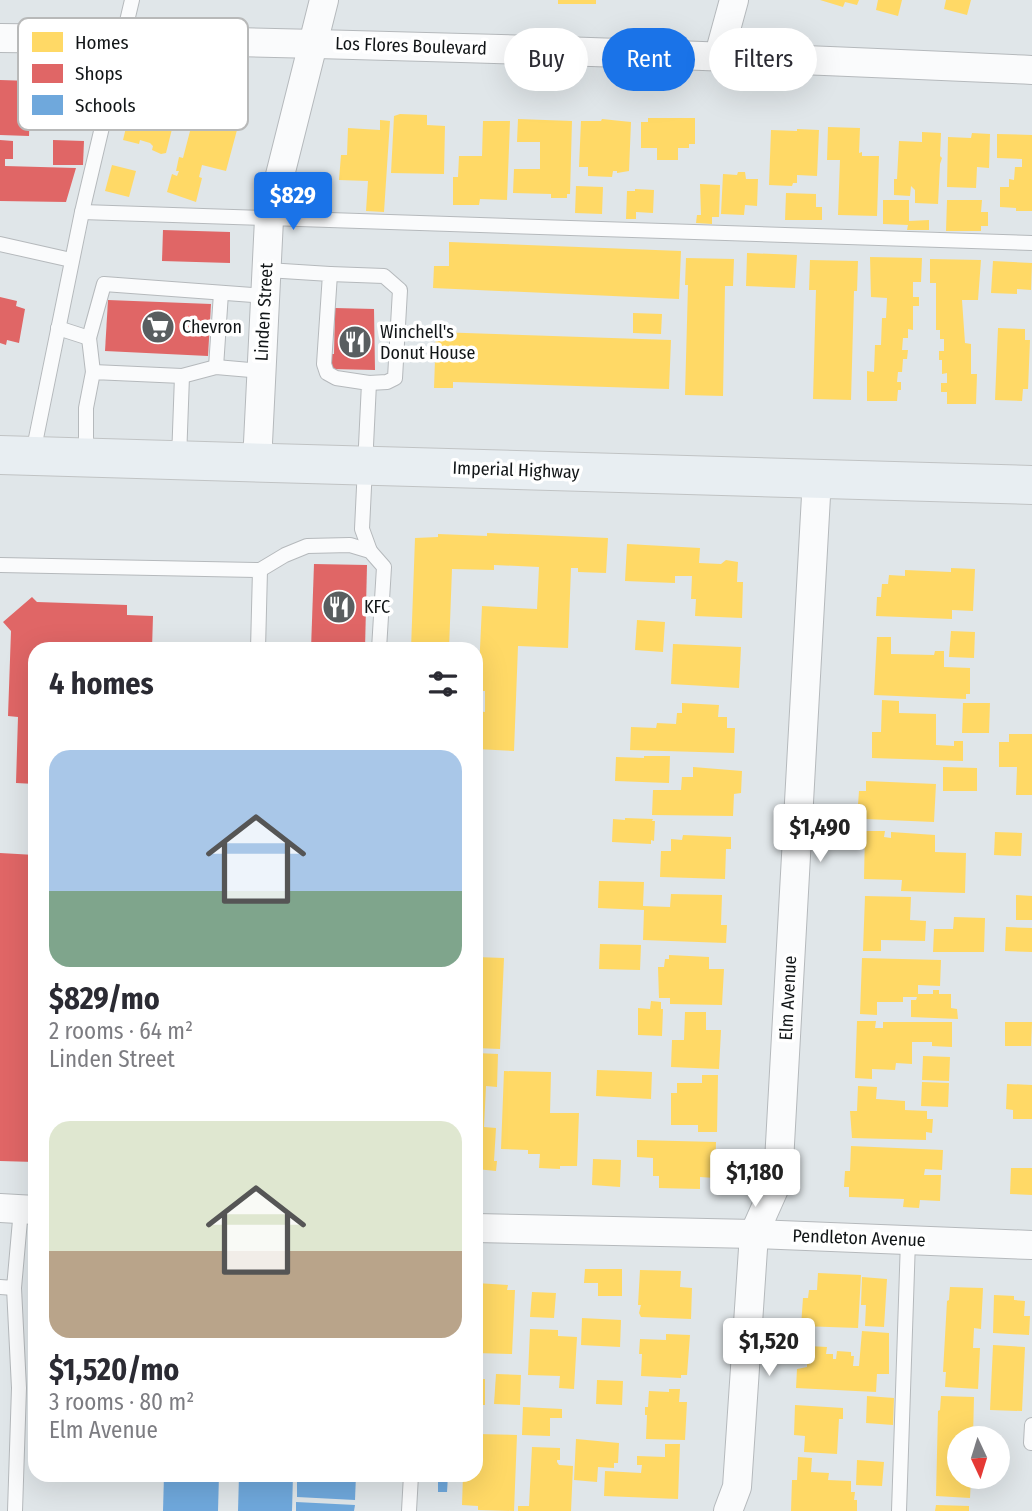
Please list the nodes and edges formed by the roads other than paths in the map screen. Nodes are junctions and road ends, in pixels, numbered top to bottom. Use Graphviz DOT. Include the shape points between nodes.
graph roads {
  1 [pos="132,0"];
  2 [pos="324,0"];
  3 [pos="734,0"];
  4 [pos="127,18"];
  5 [pos="726,28"];
  6 [pos="0,37"];
  7 [pos="18,37"];
  8 [pos="248,42"];
  9 [pos="312,43"];
  10 [pos="709,55"];
  11 [pos="817,60"];
  12 [pos="1032,70"];
  13 [pos="100,130"];
  14 [pos="82,212"];
  15 [pos="269,219"];
  16 [pos="1032,243"];
  17 [pos="0,244"];
  18 [pos="71,260"];
  19 [pos="330,274"];
  20 [pos="266,283"];
  21 [pos="221,293"];
  22 [pos="58,328"];
  23 [pos="89,338"];
  24 [pos="216,368"];
  25 [pos="261,371"];
  26 [pos="93,372"];
  27 [pos="182,376"];
  28 [pos="369,383"];
  29 [pos="16,456"];
  30 [pos="86,458"];
  31 [pos="179,460"];
  32 [pos="257,463"];
  33 [pos="366,466"];
  34 [pos="817,478"];
  35 [pos="1032,485"];
  36 [pos="370,551"];
  37 [pos="0,565"];
  38 [pos="260,570"];
  39 [pos="258,642"];
  40 [pos="379,642"];
  41 [pos="19,1209"];
  42 [pos="483,1228"];
  43 [pos="754,1234"];
  44 [pos="908,1240"];
  45 [pos="1032,1245"];
  46 [pos="7,1287"];
  47 [pos="1032,1425"];
  48 [pos="1031,1443"];
  49 [pos="411,1482"];
  50 [pos="15,1511"];
  51 [pos="409,1511"];
  52 [pos="728,1511"];
  53 [pos="899,1511"];
  1 -- 4 [label="lane"];
  2 -- 9 [label="street, Linden Street"];
  3 -- 5 [label="street"];
  6 -- 7 [label="street, Los Flores Boulevard"];
  8 -- 9 [label="street, Los Flores Boulevard"];
  9 -- 10 [label="street, Los Flores Boulevard"];
  9 -- 15 [label="street, Linden Street"];
  11 -- 12 [label="street, Los Flores Boulevard"];
  13 -- 14 [label="lane"];
  14 -- 15 [label="lane"];
  14 -- 18 [label="lane"];
  15 -- 16 [label="lane"];
  15 -- 20 [label="street, Linden Street"];
  17 -- 18 [label="lane"];
  18 -- 22 [label="lane"];
  19 -- 20 [label="lane"];
  19 -- 28 [label="lane" via="327,373 336,379"];
  19 -- 28 [label="lane" via="384,276 400,290 395,378"];
  20 -- 21 [label="lane"];
  20 -- 25 [label="street, Linden Street"];
  21 -- 23 [label="lane" via="104,284"];
  21 -- 24 [label="lane"];
  22 -- 23 [label="lane"];
  22 -- 29 [label="lane"];
  23 -- 26 [label="lane"];
  24 -- 25 [label="lane"];
  24 -- 27 [label="lane"];
  25 -- 32 [label="street, Linden Street"];
  26 -- 27 [label="lane"];
  26 -- 30 [label="lane" via="86,408"];
  27 -- 31 [label="lane"];
  28 -- 33 [label="lane"];
  29 -- 30 [label="main road, Imperial Highway"];
  30 -- 31 [label="main road, Imperial Highway"];
  31 -- 32 [label="main road, Imperial Highway"];
  32 -- 33 [label="main road, Imperial Highway"];
  33 -- 34 [label="main road, Imperial Highway"];
  33 -- 36 [label="lane" via="362,529"];
  34 -- 35 [label="main road, Imperial Highway"];
  34 -- 43 [label="street, Elm Avenue" via="778,1180"];
  36 -- 38 [label="lane" via="350,545 307,546"];
  36 -- 40 [label="lane" via="384,567"];
  37 -- 38 [label="lane"];
  38 -- 39 [label="lane"];
  41 -- 46 [label="lane"];
  42 -- 43 [label="street, Pendleton Avenue"];
  43 -- 44 [label="street, Pendleton Avenue"];
  43 -- 52 [label="street, Elm Avenue" via="737,1486"];
  44 -- 45 [label="street, Pendleton Avenue"];
  44 -- 53 [label="lane"];
  46 -- 50 [label="lane" via="19,1388"];
  47 -- 48 [label="lane"];
  49 -- 51 [label="lane"];
}
